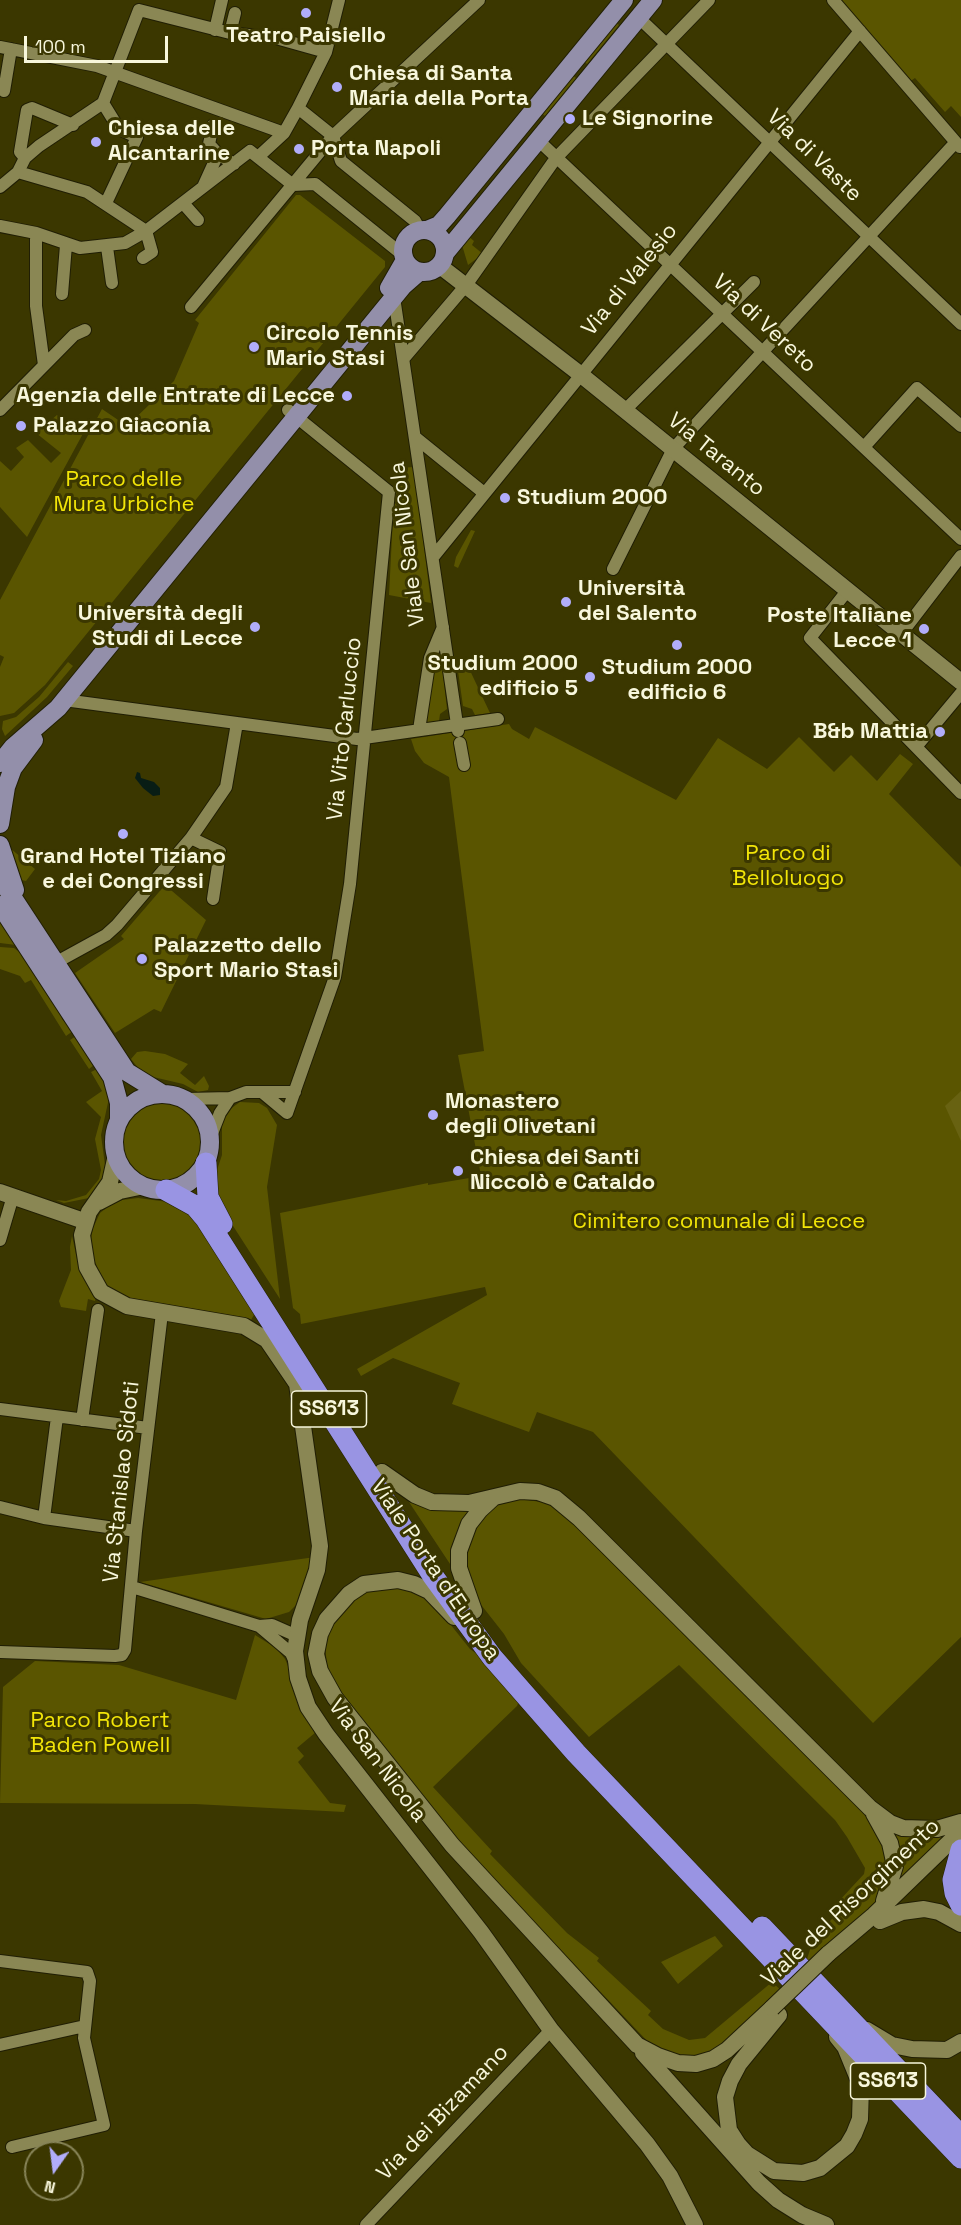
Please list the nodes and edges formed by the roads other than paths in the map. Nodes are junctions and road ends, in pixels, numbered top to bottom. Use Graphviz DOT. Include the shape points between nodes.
graph roads {
  1 [pos="222,0"];
  2 [pos="339,0"];
  3 [pos="479,0"];
  4 [pos="653,0"];
  5 [pos="709,0"];
  6 [pos="833,0"];
  7 [pos="623,1"];
  8 [pos="137,5"];
  9 [pos="235,13"];
  10 [pos="639,18"];
  11 [pos="215,30"];
  12 [pos="860,31"];
  13 [pos="230,33"];
  14 [pos="667,45"];
  15 [pos="5,48"];
  16 [pos="326,52"];
  17 [pos="115,72"];
  18 [pos="4,91"];
  19 [pos="103,103"];
  20 [pos="298,108"];
  21 [pos="73,125"];
  22 [pos="213,125"];
  23 [pos="284,133"];
  24 [pos="333,136"];
  25 [pos="538,140"];
  26 [pos="770,142"];
  27 [pos="958,145"];
  28 [pos="218,154"];
  29 [pos="258,157"];
  30 [pos="25,158"];
  31 [pos="556,158"];
  32 [pos="313,160"];
  33 [pos="341,161"];
  34 [pos="234,164"];
  35 [pos="18,172"];
  36 [pos="315,184"];
  37 [pos="293,185"];
  38 [pos="0,187"];
  39 [pos="203,187"];
  40 [pos="106,203"];
  41 [pos="183,203"];
  42 [pos="198,220"];
  43 [pos="0,226"];
  44 [pos="423,230"];
  45 [pos="146,231"];
  46 [pos="36,233"];
  47 [pos="870,238"];
  48 [pos="66,245"];
  49 [pos="107,246"];
  50 [pos="143,258"];
  51 [pos="443,259"];
  52 [pos="409,262"];
  53 [pos="670,264"];
  54 [pos="754,282"];
  55 [pos="112,283"];
  56 [pos="467,284"];
  57 [pos="62,294"];
  58 [pos="394,297"];
  59 [pos="191,307"];
  60 [pos="722,313"];
  61 [pos="961,324"];
  62 [pos="85,330"];
  63 [pos="762,351"];
  64 [pos="404,358"];
  65 [pos="44,365"];
  66 [pos="580,374"];
  67 [pos="0,410"];
  68 [pos="624,411"];
  69 [pos="293,414"];
  70 [pos="961,426"];
  71 [pos="416,438"];
  72 [pos="864,447"];
  73 [pos="673,449"];
  74 [pos="484,493"];
  75 [pos="961,539"];
  76 [pos="434,556"];
  77 [pos="961,556"];
  78 [pos="613,569"];
  79 [pos="848,591"];
  80 [pos="443,627"];
  81 [pos="901,634"];
  82 [pos="961,682"];
  83 [pos="961,693"];
  84 [pos="61,704"];
  85 [pos="498,719"];
  86 [pos="237,723"];
  87 [pos="419,730"];
  88 [pos="458,733"];
  89 [pos="366,737"];
  90 [pos="0,746"];
  91 [pos="916,747"];
  92 [pos="0,763"];
  93 [pos="464,765"];
  94 [pos="961,793"];
  95 [pos="2,796"];
  96 [pos="0,824"];
  97 [pos="191,838"];
  98 [pos="0,845"];
  99 [pos="0,878"];
  100 [pos="213,899"];
  101 [pos="0,905"];
  102 [pos="26,920"];
  103 [pos="55,963"];
  104 [pos="295,1092"];
  105 [pos="161,1093"];
  106 [pos="263,1093"];
  107 [pos="230,1098"];
  108 [pos="186,1099"];
  109 [pos="119,1119"];
  110 [pos="210,1136"];
  111 [pos="116,1155"];
  112 [pos="206,1163"];
  113 [pos="144,1186"];
  114 [pos="166,1190"];
  115 [pos="7,1194"];
  116 [pos="98,1202"];
  117 [pos="84,1221"];
  118 [pos="0,1240"];
  119 [pos="98,1310"];
  120 [pos="162,1313"];
  121 [pos="0,1409"];
  122 [pos="57,1417"];
  123 [pos="82,1420"];
  124 [pos="148,1428"];
  125 [pos="382,1472"];
  126 [pos="493,1498"];
  127 [pos="0,1507"];
  128 [pos="44,1518"];
  129 [pos="136,1531"];
  130 [pos="132,1587"];
  131 [pos="305,1606"];
  132 [pos="474,1611"];
  133 [pos="273,1631"];
  134 [pos="297,1636"];
  135 [pos="478,1641"];
  136 [pos="0,1652"];
  137 [pos="296,1664"];
  138 [pos="870,1809"];
  139 [pos="961,1822"];
  140 [pos="961,1832"];
  141 [pos="961,1850"];
  142 [pos="961,1905"];
  143 [pos="877,1918"];
  144 [pos="961,1924"];
  145 [pos="0,1961"];
  146 [pos="820,1998"];
  147 [pos="776,2011"];
  148 [pos="85,2026"];
  149 [pos="551,2030"];
  150 [pos="961,2042"];
  151 [pos="0,2045"];
  152 [pos="637,2046"];
  153 [pos="961,2136"];
  154 [pos="725,2145"];
  155 [pos="12,2147"];
  156 [pos="961,2158"];
  157 [pos="366,2225"];
  158 [pos="695,2225"];
  159 [pos="826,2225"];
  1 -- 11 [label="street"];
  2 -- 16 [label="street"];
  3 -- 24 [label="street"];
  4 -- 10 [label="main road"];
  5 -- 14 [label="street"];
  6 -- 12 [label="street"];
  7 -- 44 [label="main road" via="447,216 439,225"];
  8 -- 11 [label="street"];
  8 -- 17 [label="street"];
  9 -- 13 [label="street"];
  10 -- 14 [label="street, Via di Vaste"];
  10 -- 25 [label="main road"];
  11 -- 13 [label="street"];
  12 -- 26 [label="street, Via di Valesio"];
  12 -- 27 [label="street"];
  13 -- 16 [label="street" via="276,38"];
  14 -- 26 [label="street, Via di Vaste"];
  14 -- 31 [label="street"];
  15 -- 17 [label="street"];
  15 -- 18 [label="street"];
  16 -- 20 [label="street"];
  17 -- 19 [label="street"];
  17 -- 23 [label="street"];
  19 -- 21 [label="street"];
  19 -- 40 [label="street" via="119,129 137,137"];
  20 -- 23 [label="street"];
  20 -- 24 [label="street"];
  21 -- 30 [label="street"];
  21 -- 30 [label="street" via="32,108 27,110 20,152"];
  22 -- 28 [label="street" via="209,144"];
  23 -- 29 [label="street"];
  24 -- 32 [label="street"];
  24 -- 33 [label="street"];
  25 -- 31 [label="street, Via di Vereto"];
  25 -- 51 [label="main road"];
  26 -- 47 [label="street, Via di Vaste"];
  26 -- 53 [label="street, Via di Valesio"];
  27 -- 47 [label="street"];
  28 -- 34 [label="street"];
  28 -- 39 [label="street"];
  29 -- 34 [label="street" via="250,151"];
  29 -- 37 [label="street"];
  30 -- 35 [label="street"];
  31 -- 53 [label="street, Via di Vereto"];
  31 -- 56 [label="street"];
  32 -- 33 [label="street" via="328,155"];
  32 -- 36 [label="street"];
  32 -- 37 [label="street"];
  33 -- 44 [label="street"];
  34 -- 39 [label="street"];
  35 -- 38 [label="street"];
  35 -- 40 [label="street" via="66,184"];
  36 -- 37 [label="street"];
  36 -- 52 [label="street"];
  37 -- 59 [label="street"];
  39 -- 41 [label="street"];
  40 -- 45 [label="street"];
  41 -- 42 [label="street"];
  41 -- 45 [label="street"];
  43 -- 46 [label="street"];
  44 -- 51 [label="main road" via="441,237"];
  44 -- 52 [label="main road" via="407,238"];
  45 -- 49 [label="street" via="125,243"];
  45 -- 50 [label="street" via="152,252"];
  46 -- 48 [label="street"];
  46 -- 65 [label="street" via="36,306"];
  47 -- 61 [label="street, Via di Vaste"];
  47 -- 63 [label="street"];
  48 -- 49 [label="street" via="92,249"];
  48 -- 57 [label="street"];
  49 -- 55 [label="street"];
  51 -- 52 [label="main road" via="433,271"];
  51 -- 56 [label="main road, Via Taranto"];
  52 -- 58 [label="main road"];
  52 -- 69 [label="main road"];
  53 -- 60 [label="street, Via di Vereto"];
  53 -- 66 [label="street, Via di Valesio"];
  54 -- 60 [label="street"];
  56 -- 64 [label="street"];
  56 -- 66 [label="main road, Via Taranto"];
  58 -- 64 [label="street, Viale San Nicola"];
  58 -- 69 [label="main road"];
  60 -- 63 [label="street, Via di Vereto"];
  60 -- 68 [label="street"];
  62 -- 65 [label="street" via="74,335"];
  63 -- 72 [label="street, Via di Vereto"];
  63 -- 73 [label="street"];
  64 -- 71 [label="street, Viale San Nicola"];
  65 -- 67 [label="street"];
  66 -- 68 [label="main road, Via Taranto"];
  66 -- 74 [label="street, Via di Valesio"];
  68 -- 73 [label="main road, Via Taranto"];
  69 -- 84 [label="main road"];
  69 -- 89 [label="street, Via Vito Carluccio" via="389,492"];
  69 -- 90 [label="main road" via="70,679 34,718"];
  70 -- 72 [label="street" via="917,388"];
  71 -- 74 [label="street"];
  71 -- 76 [label="street, Viale San Nicola"];
  72 -- 75 [label="street, Via di Vereto"];
  73 -- 78 [label="street"];
  73 -- 79 [label="main road, Via Taranto"];
  74 -- 76 [label="street, Via di Valesio"];
  76 -- 80 [label="street, Viale San Nicola"];
  77 -- 81 [label="street"];
  79 -- 81 [label="main road, Via Taranto"];
  79 -- 91 [label="street" via="810,638"];
  80 -- 87 [label="street, Viale San Nicola" via="430,658"];
  80 -- 88 [label="street"];
  81 -- 82 [label="main road, Via Taranto"];
  83 -- 91 [label="street"];
  84 -- 86 [label="street"];
  84 -- 92 [label="main road"];
  84 -- 95 [label="main road" via="14,768"];
  85 -- 88 [label="street"];
  86 -- 89 [label="street"];
  86 -- 97 [label="street" via="226,787"];
  87 -- 88 [label="street"];
  87 -- 89 [label="street"];
  88 -- 93 [label="street"];
  89 -- 104 [label="street, Via Vito Carluccio" via="335,977"];
  91 -- 94 [label="street"];
  95 -- 96 [label="main road"];
  97 -- 100 [label="street" via="220,852"];
  97 -- 103 [label="street" via="117,925"];
  98 -- 102 [label="main road"];
  99 -- 102 [label="main road"];
  101 -- 109 [label="main road" via="112,1077"];
  102 -- 103 [label="main road"];
  103 -- 105 [label="main road" via="127,1072"];
  104 -- 106 [label="street"];
  104 -- 106 [label="street, Via Vito Carluccio" via="287,1113"];
  105 -- 108 [label="main road"];
  105 -- 109 [label="main road" via="135,1102"];
  106 -- 107 [label="street" via="246,1092"];
  107 -- 108 [label="street"];
  107 -- 110 [label="street"];
  108 -- 110 [label="main road" via="207,1122"];
  109 -- 111 [label="main road" via="114,1134"];
  110 -- 112 [label="main road, Viale Porta d'Europa"];
  111 -- 113 [label="main road, Viale Porta d'Europa" via="122,1169"];
  111 -- 116 [label="main road" via="110,1182"];
  112 -- 114 [label="main road" via="195,1177"];
  112 -- 125 [label="highway, Viale Porta d'Europa / SS613" via="205,1180 215,1212"];
  113 -- 114 [label="main road, Viale Porta d'Europa"];
  113 -- 116 [label="main road" via="120,1191"];
  114 -- 135 [label="highway, Viale Porta d'Europa / SS613" via="195,1206 206,1219"];
  115 -- 117 [label="main road"];
  115 -- 118 [label="street"];
  116 -- 117 [label="main road"];
  117 -- 120 [label="main road, Via San Nicola" via="82,1250 101,1292 127,1306"];
  119 -- 123 [label="street"];
  120 -- 124 [label="street, Via Stanislao Sidoti"];
  120 -- 131 [label="main road, Via San Nicola" via="235,1323 250,1329 267,1340 297,1384 320,1546"];
  121 -- 122 [label="street"];
  122 -- 123 [label="street"];
  122 -- 128 [label="street"];
  123 -- 124 [label="street"];
  124 -- 129 [label="street, Via Stanislao Sidoti"];
  125 -- 126 [label="main road" via="432,1502 459,1504"];
  125 -- 132 [label="highway, Viale Porta d'Europa"];
  126 -- 132 [label="main road" via="469,1524 459,1551 459,1568"];
  126 -- 138 [label="main road" via="513,1492 538,1492 555,1498"];
  127 -- 128 [label="street"];
  128 -- 129 [label="street"];
  129 -- 130 [label="street, Via Stanislao Sidoti"];
  130 -- 133 [label="street"];
  130 -- 136 [label="street, Via Stanislao Sidoti" via="122,1655"];
  131 -- 133 [label="street"];
  131 -- 134 [label="main road, Via San Nicola"];
  132 -- 146 [label="highway, Viale Porta d'Europa" via="563,1722"];
  133 -- 134 [label="street"];
  133 -- 137 [label="street"];
  134 -- 137 [label="main road, Via San Nicola"];
  135 -- 146 [label="highway, Viale Porta d'Europa" via="554,1729"];
  135 -- 152 [label="main road" via="429,1591 398,1580 381,1581 364,1584 337,1606 320,1634 316,1654 320,1671 335,1698 452,1845"];
  137 -- 149 [label="main road, Via San Nicola" via="303,1694 315,1720 481,1932"];
  138 -- 139 [label="main road" via="903,1828 937,1829"];
  138 -- 143 [label="main road" via="890,1843 895,1866"];
  140 -- 143 [label="main road, Viale del Risorgimento"];
  141 -- 142 [label="highway" via="953,1880"];
  143 -- 144 [label="main road" via="924,1909"];
  143 -- 147 [label="main road, Viale del Risorgimento"];
  145 -- 148 [label="street" via="87,1972 90,1982"];
  146 -- 147 [label="main road" via="820,2017 850,2056 861,2086 862,2103 857,2126 846,2146 820,2168 804,2173 774,2171 747,2154 729,2130 725,2113 729,2081"];
  146 -- 150 [label="main road" via="892,2044 932,2051 947,2050"];
  146 -- 153 [label="highway, SS613"];
  146 -- 156 [label="highway, SS613"];
  147 -- 152 [label="main road" via="727,2050 696,2064 678,2063"];
  147 -- 154 [label="main road" via="723,2076 717,2094 717,2114"];
  148 -- 151 [label="street"];
  148 -- 155 [label="street" via="84,2038 104,2125"];
  149 -- 157 [label="street, Via dei Bizamano"];
  149 -- 158 [label="main road, Via San Nicola" via="647,2144 670,2176"];
  152 -- 154 [label="main road"];
  154 -- 159 [label="main road" via="778,2200"];
}
